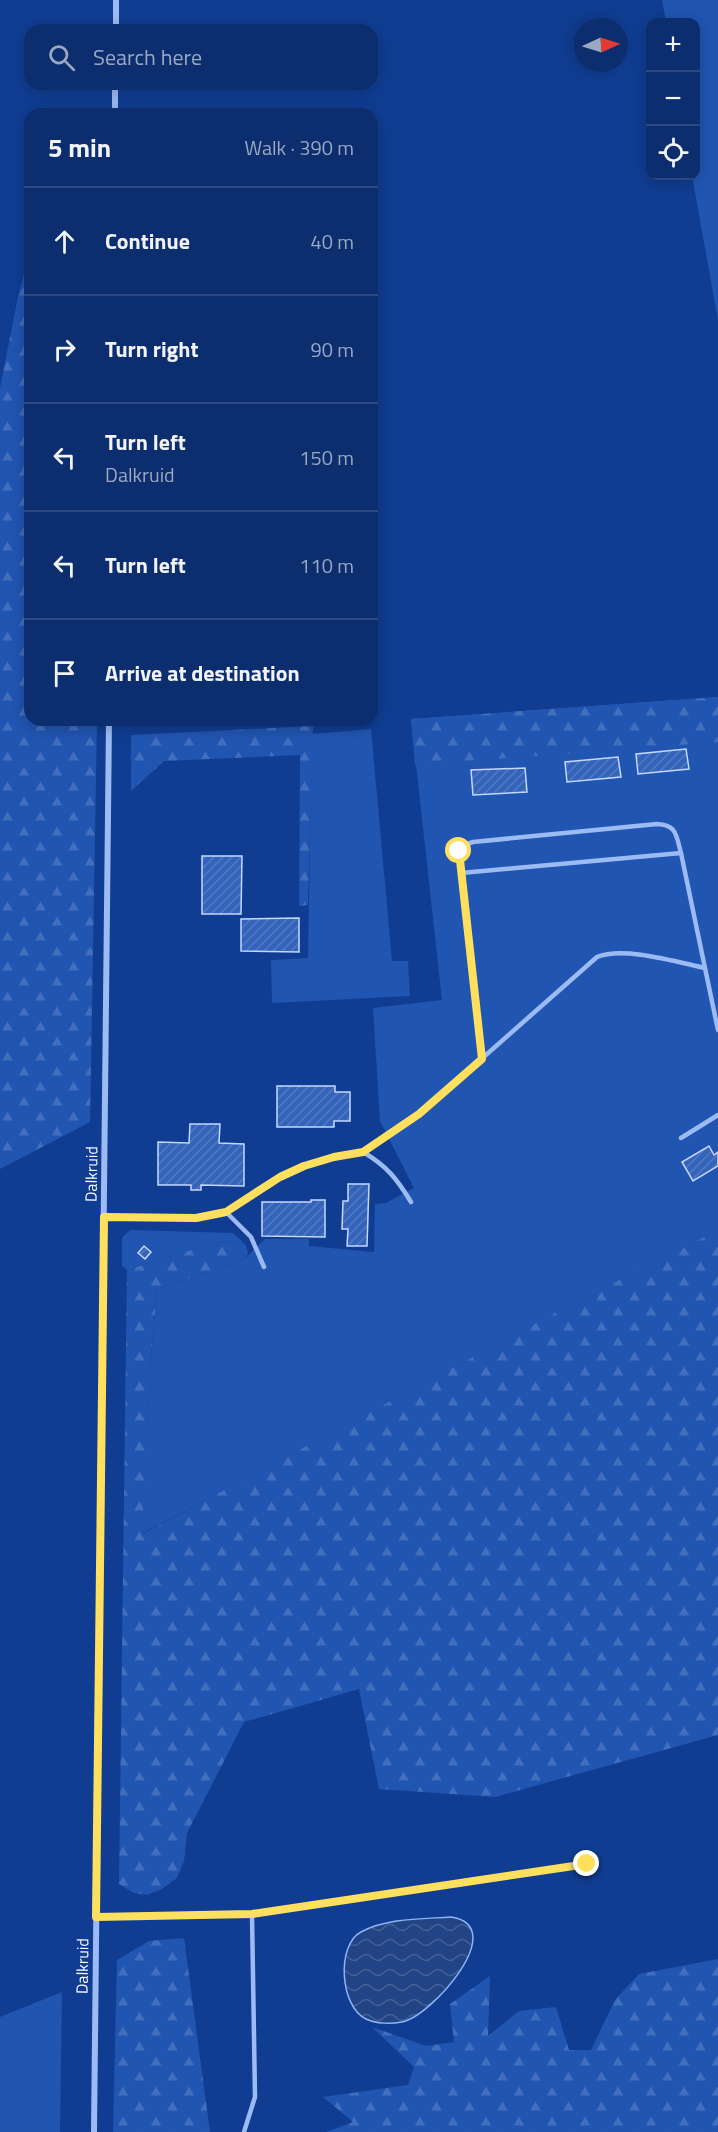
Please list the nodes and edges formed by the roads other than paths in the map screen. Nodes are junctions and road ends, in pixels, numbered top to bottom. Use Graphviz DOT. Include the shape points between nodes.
graph roads {
  1 [pos="116,0"];
  2 [pos="116,24"];
  3 [pos="115,90"];
  4 [pos="115,108"];
  5 [pos="109,726"];
  6 [pos="681,852"];
  7 [pos="461,873"];
  8 [pos="705,968"];
  9 [pos="718,1030"];
  10 [pos="482,1059"];
  11 [pos="718,1115"];
  12 [pos="681,1138"];
  13 [pos="363,1152"];
  14 [pos="411,1202"];
  15 [pos="226,1212"];
  16 [pos="104,1217"];
  17 [pos="264,1267"];
  18 [pos="587,1864"];
  19 [pos="252,1914"];
  20 [pos="96,1917"];
  21 [pos="94,2132"];
  22 [pos="244,2132"];
  1 -- 2 [label="street"];
  3 -- 4 [label="street"];
  5 -- 16 [label="street, Dalkruid"];
  6 -- 7 [label="lane"];
  6 -- 7 [label="lane" via="673,828 665,824 645,825 473,842 459,851"];
  6 -- 8 [label="lane"];
  7 -- 10 [label="lane"];
  8 -- 9 [label="lane"];
  8 -- 10 [label="lane" via="626,953 604,954"];
  10 -- 13 [label="lane" via="419,1114"];
  11 -- 12 [label="lane"];
  13 -- 14 [label="lane" via="395,1176"];
  13 -- 15 [label="lane" via="304,1166"];
  15 -- 16 [label="lane" via="196,1218"];
  15 -- 17 [label="lane" via="252,1236"];
  16 -- 20 [label="street, Dalkruid"];
  18 -- 19 [label="lane"];
  19 -- 20 [label="lane"];
  19 -- 22 [label="lane" via="255,2097"];
  20 -- 21 [label="street, Dalkruid"];
}
